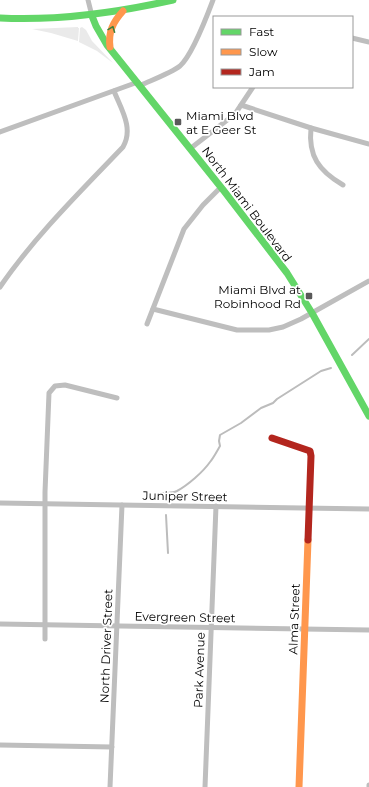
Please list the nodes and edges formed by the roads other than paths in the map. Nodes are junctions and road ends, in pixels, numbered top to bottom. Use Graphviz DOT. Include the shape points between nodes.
graph roads {
  1 [pos="88,0"];
  2 [pos="173,0"];
  3 [pos="212,0"];
  4 [pos="123,11"];
  5 [pos="92,16"];
  6 [pos="0,18"];
  7 [pos="353,38"];
  8 [pos="369,42"];
  9 [pos="111,49"];
  10 [pos="140,83"];
  11 [pos="251,88"];
  12 [pos="114,91"];
  13 [pos="242,105"];
  14 [pos="311,128"];
  15 [pos="0,132"];
  16 [pos="369,144"];
  17 [pos="191,148"];
  18 [pos="343,185"];
  19 [pos="221,187"];
  20 [pos="369,281"];
  21 [pos="0,287"];
  22 [pos="153,309"];
  23 [pos="312,313"];
  24 [pos="147,324"];
  25 [pos="117,398"];
  26 [pos="368,412"];
  27 [pos="272,438"];
  28 [pos="0,503"];
  29 [pos="45,504"];
  30 [pos="122,505"];
  31 [pos="216,506"];
  32 [pos="310,508"];
  33 [pos="369,510"];
  34 [pos="0,624"];
  35 [pos="45,625"];
  36 [pos="117,626"];
  37 [pos="211,627"];
  38 [pos="305,628"];
  39 [pos="369,630"];
  40 [pos="45,639"];
  41 [pos="0,745"];
  42 [pos="112,747"];
  43 [pos="110,787"];
  44 [pos="205,787"];
  45 [pos="299,787"];
  1 -- 5 [label="street"];
  2 -- 4 [label="main road"];
  3 -- 10 [label="street" via="183,62 175,69"];
  4 -- 5 [label="main road"];
  9 -- 4 [label="main road, one-way" via="110,30"];
  5 -- 6 [label="main road" via="53,20"];
  5 -- 9 [label="main road, North Miami Boulevard" via="96,27"];
  7 -- 8 [label="street"];
  9 -- 10 [label="main road, North Miami Boulevard"];
  10 -- 12 [label="street"];
  10 -- 17 [label="main road, North Miami Boulevard"];
  11 -- 13 [label="street"];
  12 -- 15 [label="street"];
  12 -- 21 [label="street" via="127,124 126,142 21,258"];
  13 -- 14 [label="street"];
  13 -- 17 [label="street" via="235,114"];
  14 -- 16 [label="street"];
  14 -- 18 [label="street" via="310,143 318,165 331,178"];
  17 -- 19 [label="main road, North Miami Boulevard"];
  19 -- 22 [label="street" via="184,229"];
  19 -- 23 [label="main road, North Miami Boulevard" via="274,256"];
  20 -- 23 [label="street"];
  22 -- 23 [label="street" via="230,329 252,331 283,327"];
  22 -- 24 [label="street"];
  23 -- 26 [label="main road, North Miami Boulevard"];
  25 -- 29 [label="street" via="65,385 52,389 48,398"];
  27 -- 32 [label="main road, Alma Street" via="310,451"];
  28 -- 29 [label="street, Juniper Street"];
  29 -- 30 [label="street, Juniper Street"];
  29 -- 35 [label="street"];
  30 -- 31 [label="street, Juniper Street"];
  30 -- 36 [label="street, North Driver Street"];
  31 -- 32 [label="street, Juniper Street"];
  31 -- 37 [label="street, Park Avenue"];
  32 -- 33 [label="street, Juniper Street"];
  32 -- 38 [label="main road, Alma Street"];
  34 -- 35 [label="street, Evergreen Street"];
  35 -- 36 [label="street, Evergreen Street"];
  35 -- 40 [label="street"];
  36 -- 37 [label="street, Evergreen Street"];
  36 -- 42 [label="street, North Driver Street"];
  37 -- 38 [label="street, Evergreen Street"];
  37 -- 44 [label="street, Park Avenue"];
  38 -- 39 [label="street, Evergreen Street"];
  38 -- 45 [label="main road, Alma Street"];
  41 -- 42 [label="street"];
  42 -- 43 [label="street, North Driver Street"];
}
